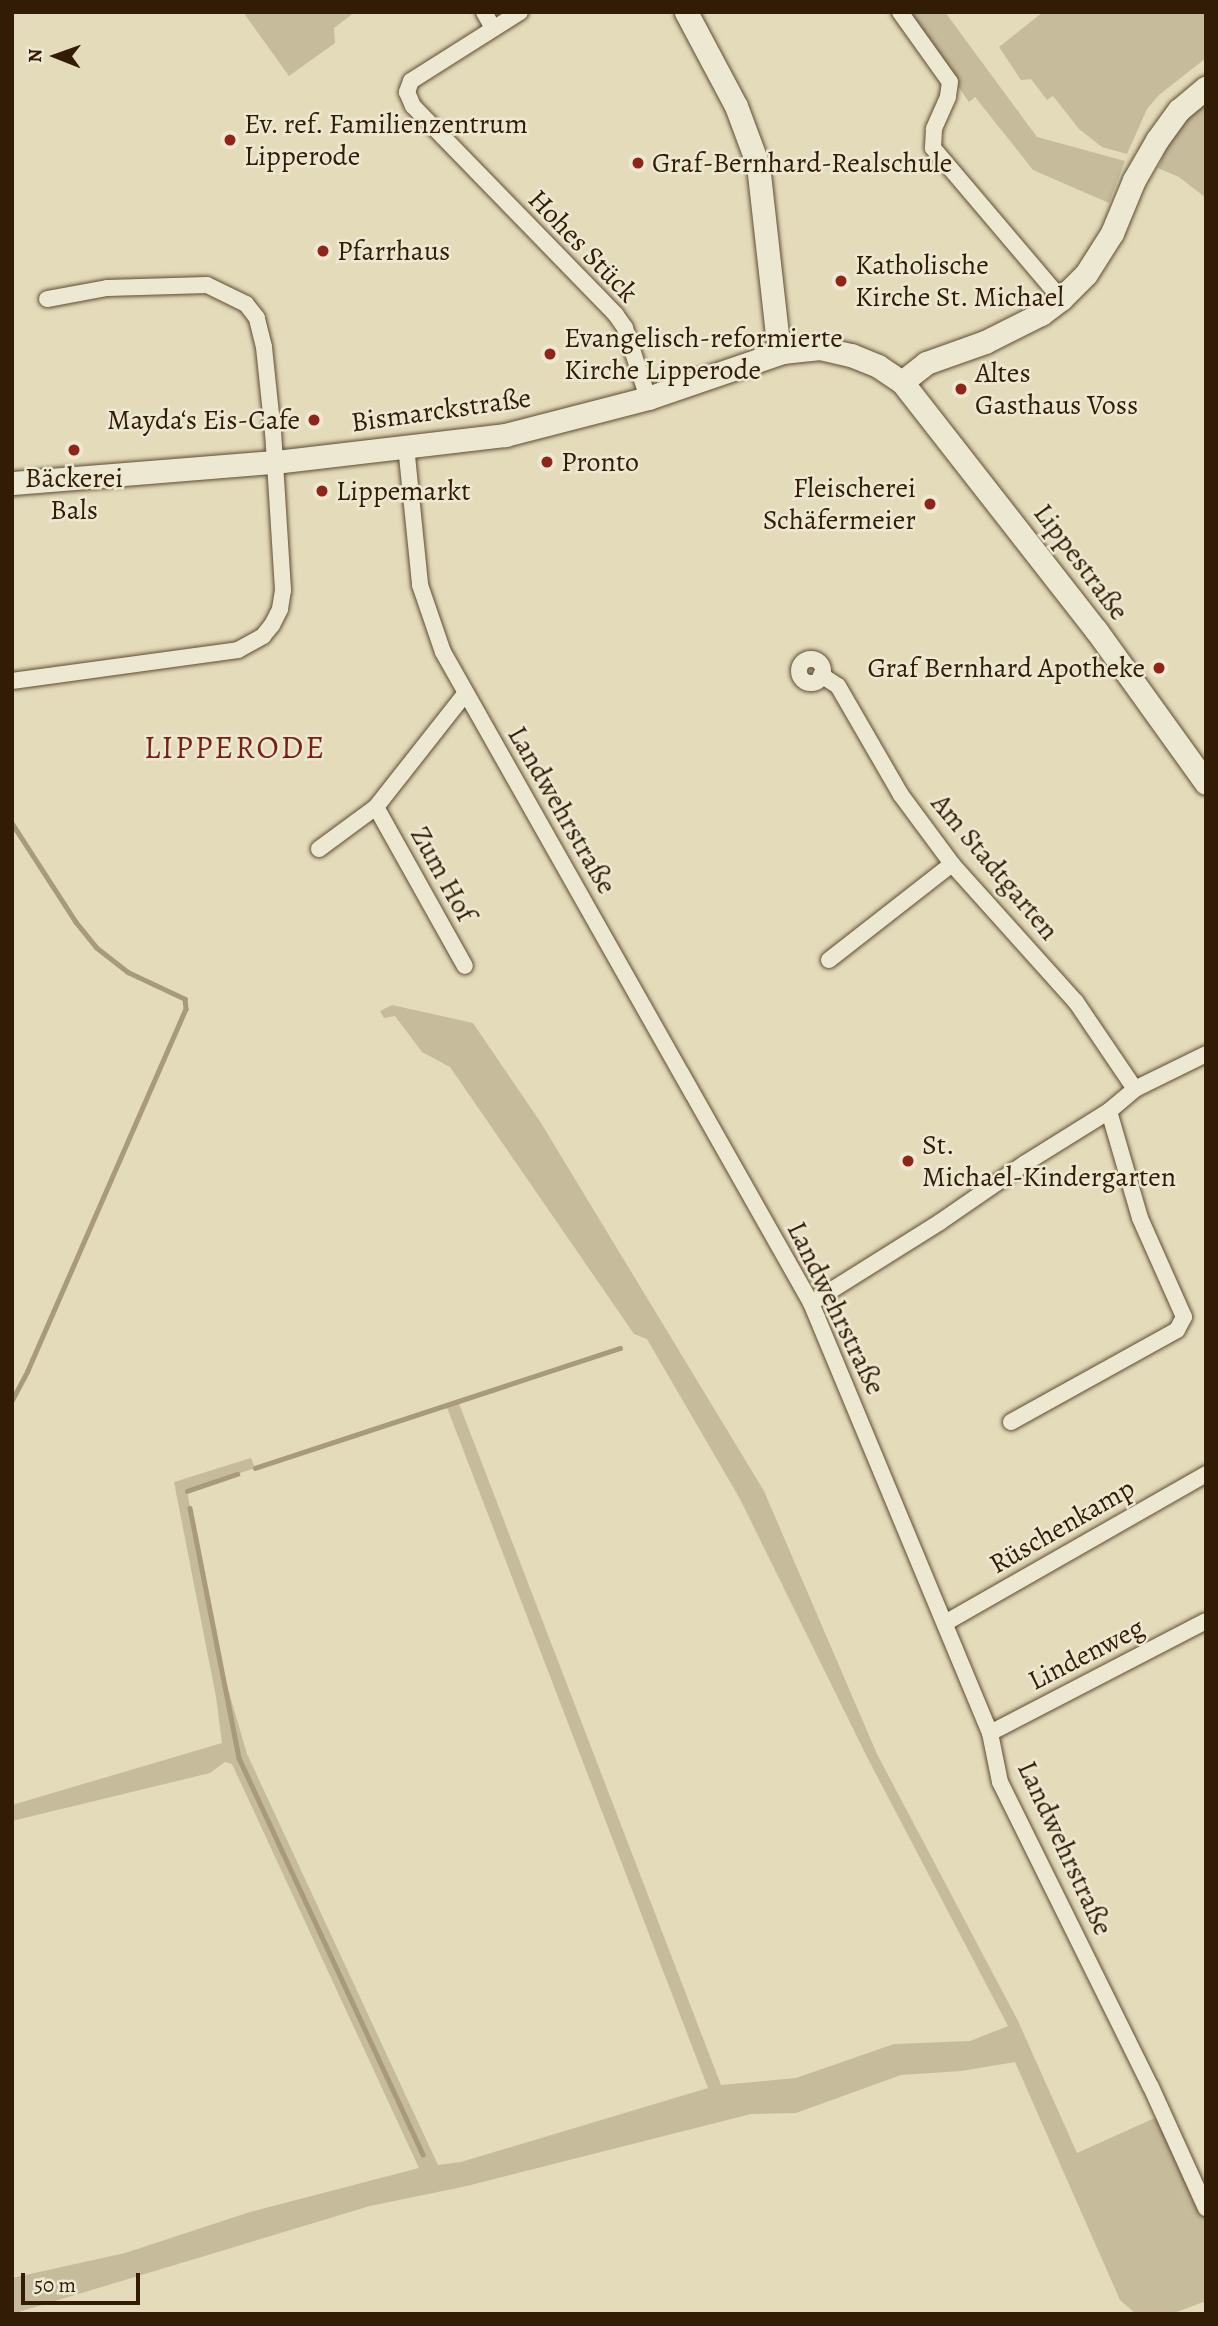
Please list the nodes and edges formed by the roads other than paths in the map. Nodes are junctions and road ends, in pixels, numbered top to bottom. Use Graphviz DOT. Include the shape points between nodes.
graph roads {
  1 [pos="484,12"];
  2 [pos="520,12"];
  3 [pos="686,12"];
  4 [pos="900,12"];
  5 [pos="493,28"];
  6 [pos="1197,93"];
  7 [pos="47,299"];
  8 [pos="1061,299"];
  9 [pos="782,352"];
  10 [pos="902,382"];
  11 [pos="648,398"];
  12 [pos="406,446"];
  13 [pos="275,461"];
  14 [pos="12,483"];
  15 [pos="821,676"];
  16 [pos="12,681"];
  17 [pos="465,694"];
  18 [pos="1206,783"];
  19 [pos="376,807"];
  20 [pos="318,849"];
  21 [pos="952,863"];
  22 [pos="829,960"];
  23 [pos="465,966"];
  24 [pos="1206,1054"];
  25 [pos="1135,1089"];
  26 [pos="1109,1111"];
  27 [pos="811,1303"];
  28 [pos="1011,1422"];
  29 [pos="1206,1474"];
  30 [pos="1206,1621"];
  31 [pos="945,1623"];
  32 [pos="990,1733"];
  33 [pos="1206,2208"];
  1 -- 5 [label="street"];
  2 -- 5 [label="street"];
  3 -- 9 [label="main road" via="736,106 758,165"];
  4 -- 8 [label="street" via="950,82 933,129 933,148"];
  5 -- 11 [label="street, Hohes Stück" via="411,81 407,92 413,106 617,315"];
  6 -- 8 [label="main road" via="1157,139 1112,233 1086,274"];
  7 -- 13 [label="street" via="107,288 207,285 246,304 262,333"];
  8 -- 10 [label="main road" via="985,342 926,363"];
  9 -- 10 [label="main road, Bismarckstraße" via="820,348 851,355"];
  9 -- 11 [label="main road, Bismarckstraße"];
  10 -- 18 [label="main road, Lippestraße" via="1096,629"];
  11 -- 12 [label="main road, Bismarckstraße" via="505,435"];
  12 -- 13 [label="main road, Bismarckstraße"];
  12 -- 17 [label="street, Landwehrstraße" via="420,585 443,652"];
  13 -- 14 [label="main road, Bismarckstraße"];
  13 -- 16 [label="street" via="282,590 280,609 263,636 237,650"];
  15 -- 21 [label="street, Am Stadtgarten" via="838,686 901,795"];
  17 -- 19 [label="street, Zum Hof"];
  17 -- 27 [label="street, Landwehrstraße"];
  19 -- 20 [label="street, Zum Hof"];
  19 -- 23 [label="street, Zum Hof"];
  21 -- 22 [label="street"];
  21 -- 25 [label="street, Am Stadtgarten" via="1076,1002"];
  24 -- 25 [label="street"];
  25 -- 26 [label="street"];
  26 -- 27 [label="street"];
  26 -- 28 [label="street" via="1140,1218 1184,1317 1177,1330"];
  27 -- 31 [label="street, Landwehrstraße"];
  29 -- 31 [label="street, Rüschenkamp"];
  30 -- 32 [label="street, Lindenweg"];
  31 -- 32 [label="street, Landwehrstraße"];
  32 -- 33 [label="street, Landwehrstraße" via="1000,1782"];
}
